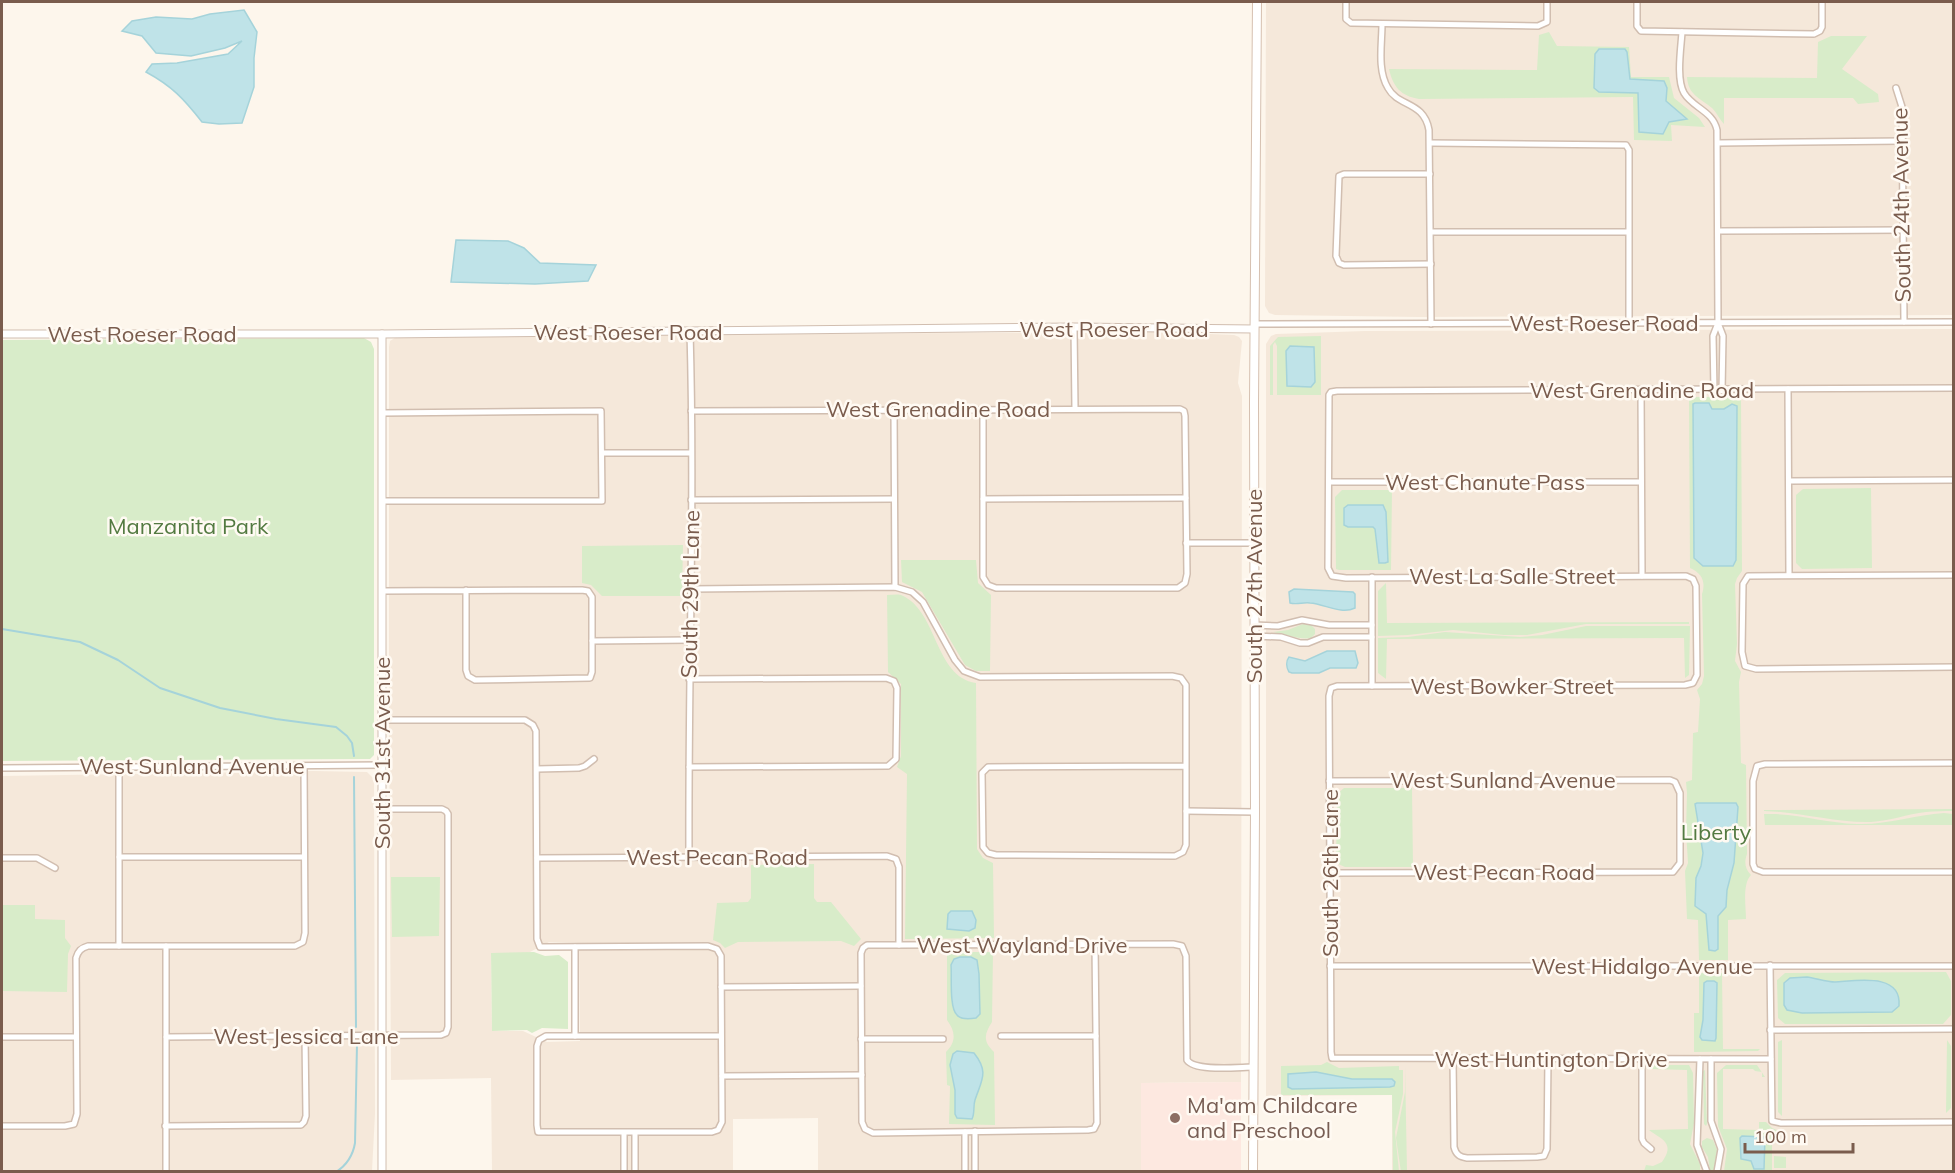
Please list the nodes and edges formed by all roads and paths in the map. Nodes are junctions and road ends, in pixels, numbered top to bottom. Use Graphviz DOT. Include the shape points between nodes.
graph roads {
  1 [pos="1257,2"];
  2 [pos="1346,2"];
  3 [pos="1547,2"];
  4 [pos="1637,2"];
  5 [pos="1822,2"];
  6 [pos="1382,24"];
  7 [pos="1682,32"];
  8 [pos="1896,88"];
  9 [pos="1903,141"];
  10 [pos="1430,143"];
  11 [pos="1718,143"];
  12 [pos="1430,174"];
  13 [pos="1903,230"];
  14 [pos="1719,231"];
  15 [pos="1431,232"];
  16 [pos="1628,232"];
  17 [pos="1431,264"];
  18 [pos="1904,322"];
  19 [pos="1953,322"];
  20 [pos="1629,323"];
  21 [pos="1718,323"];
  22 [pos="1431,324"];
  23 [pos="1074,327"];
  24 [pos="1254,327"];
  25 [pos="690,331"];
  26 [pos="2,334"];
  27 [pos="382,334"];
  28 [pos="1953,388"];
  29 [pos="1788,389"];
  30 [pos="1641,390"];
  31 [pos="1714,391"];
  32 [pos="1722,391"];
  33 [pos="894,409"];
  34 [pos="983,409"];
  35 [pos="1075,409"];
  36 [pos="691,411"];
  37 [pos="382,413"];
  38 [pos="602,453"];
  39 [pos="692,453"];
  40 [pos="1953,480"];
  41 [pos="1789,481"];
  42 [pos="1329,482"];
  43 [pos="1641,482"];
  44 [pos="1186,498"];
  45 [pos="894,499"];
  46 [pos="983,499"];
  47 [pos="692,500"];
  48 [pos="382,501"];
  49 [pos="1186,543"];
  50 [pos="1253,543"];
  51 [pos="1789,575"];
  52 [pos="1953,575"];
  53 [pos="1642,576"];
  54 [pos="1372,577"];
  55 [pos="895,587"];
  56 [pos="466,590"];
  57 [pos="692,590"];
  58 [pos="382,591"];
  59 [pos="1254,625"];
  60 [pos="1372,625"];
  61 [pos="1254,636"];
  62 [pos="1372,637"];
  63 [pos="691,640"];
  64 [pos="592,641"];
  65 [pos="1953,667"];
  66 [pos="689,678"];
  67 [pos="1693,683"];
  68 [pos="1372,686"];
  69 [pos="1331,688"];
  70 [pos="382,720"];
  71 [pos="594,759"];
  72 [pos="1953,763"];
  73 [pos="382,765"];
  74 [pos="119,766"];
  75 [pos="304,766"];
  76 [pos="1186,766"];
  77 [pos="689,767"];
  78 [pos="2,768"];
  79 [pos="537,769"];
  80 [pos="1329,781"];
  81 [pos="382,809"];
  82 [pos="1186,812"];
  83 [pos="1255,812"];
  84 [pos="119,857"];
  85 [pos="304,857"];
  86 [pos="689,857"];
  87 [pos="2,858"];
  88 [pos="537,858"];
  89 [pos="55,868"];
  90 [pos="1678,868"];
  91 [pos="1953,872"];
  92 [pos="1329,873"];
  93 [pos="1095,944"];
  94 [pos="899,945"];
  95 [pos="119,946"];
  96 [pos="166,946"];
  97 [pos="574,947"];
  98 [pos="1770,965"];
  99 [pos="1330,966"];
  100 [pos="1953,966"];
  101 [pos="861,986"];
  102 [pos="721,987"];
  103 [pos="1953,1029"];
  104 [pos="1770,1030"];
  105 [pos="382,1035"];
  106 [pos="305,1036"];
  107 [pos="575,1036"];
  108 [pos="722,1036"];
  109 [pos="1001,1036"];
  110 [pos="1096,1036"];
  111 [pos="2,1037"];
  112 [pos="76,1037"];
  113 [pos="166,1037"];
  114 [pos="861,1039"];
  115 [pos="943,1039"];
  116 [pos="1332,1058"];
  117 [pos="1453,1059"];
  118 [pos="1548,1059"];
  119 [pos="1642,1059"];
  120 [pos="1700,1059"];
  121 [pos="1711,1059"];
  122 [pos="1771,1059"];
  123 [pos="1254,1067"];
  124 [pos="862,1075"];
  125 [pos="722,1076"];
  126 [pos="1953,1122"];
  127 [pos="2,1126"];
  128 [pos="165,1126"];
  129 [pos="975,1131"];
  130 [pos="635,1132"];
  131 [pos="965,1132"];
  132 [pos="624,1133"];
  133 [pos="1651,1149"];
  134 [pos="166,1172"];
  135 [pos="382,1172"];
  136 [pos="624,1172"];
  137 [pos="635,1172"];
  138 [pos="965,1172"];
  139 [pos="975,1172"];
  140 [pos="1253,1172"];
  141 [pos="1707,1172"];
  142 [pos="1717,1172"];
  1 -- 24 [label="main road, South 27th Avenue"];
  2 -- 6 [label="street" via="1347,21"];
  3 -- 6 [label="street" via="1545,24 1538,26"];
  4 -- 7 [label="street" via="1638,29"];
  5 -- 7 [label="street" via="1820,31 1814,34"];
  6 -- 10 [label="street" via="1382,67 1387,88 1422,113 1428,122"];
  7 -- 11 [label="street" via="1683,92 1713,119"];
  8 -- 9 [label="street, South 24th Avenue" via="1902,107"];
  9 -- 11 [label="street"];
  9 -- 13 [label="street, South 24th Avenue"];
  10 -- 12 [label="street"];
  10 -- 16 [label="street" via="1626,145"];
  11 -- 14 [label="street"];
  12 -- 15 [label="street"];
  12 -- 17 [label="street" via="1339,176 1336,256 1344,265"];
  13 -- 14 [label="street"];
  13 -- 18 [label="street, South 24th Avenue"];
  14 -- 21 [label="street"];
  15 -- 16 [label="street"];
  15 -- 17 [label="street"];
  16 -- 20 [label="street"];
  17 -- 22 [label="street"];
  18 -- 19 [label="street, West Roeser Road"];
  18 -- 21 [label="street, West Roeser Road"];
  20 -- 21 [label="street, West Roeser Road"];
  20 -- 22 [label="street, West Roeser Road"];
  21 -- 31 [label="street" via="1713,336"];
  21 -- 32 [label="street" via="1723,336"];
  22 -- 24 [label="street, West Roeser Road"];
  23 -- 24 [label="street, West Roeser Road"];
  23 -- 25 [label="street, West Roeser Road"];
  23 -- 35 [label="street"];
  24 -- 50 [label="main road, South 27th Avenue"];
  25 -- 27 [label="street, West Roeser Road"];
  25 -- 36 [label="street, South 29th Lane"];
  26 -- 27 [label="street, West Roeser Road"];
  27 -- 37 [label="street, South 31st Avenue"];
  28 -- 29 [label="street, West Grenadine Road"];
  29 -- 32 [label="street, West Grenadine Road"];
  29 -- 41 [label="street"];
  30 -- 31 [label="street, West Grenadine Road"];
  30 -- 42 [label="street, West Grenadine Road" via="1331,392"];
  30 -- 43 [label="street"];
  31 -- 32 [label="street, West Grenadine Road"];
  33 -- 34 [label="street, West Grenadine Road"];
  33 -- 36 [label="street, West Grenadine Road"];
  33 -- 45 [label="street"];
  34 -- 35 [label="street, West Grenadine Road"];
  34 -- 46 [label="street"];
  35 -- 44 [label="street, West Grenadine Road" via="1184,411"];
  36 -- 39 [label="street, South 29th Lane"];
  37 -- 38 [label="street" via="601,411"];
  37 -- 48 [label="street, South 31st Avenue"];
  38 -- 39 [label="street"];
  38 -- 48 [label="street" via="602,501"];
  39 -- 47 [label="street, South 29th Lane"];
  40 -- 41 [label="street"];
  41 -- 51 [label="street"];
  42 -- 43 [label="street, West Chanute Pass"];
  42 -- 54 [label="street, West La Salle Street" via="1328,568 1332,576"];
  43 -- 53 [label="street"];
  44 -- 46 [label="street"];
  44 -- 49 [label="street"];
  45 -- 47 [label="street"];
  45 -- 55 [label="street"];
  46 -- 49 [label="street" via="983,577 996,588 1178,588 1185,583"];
  47 -- 57 [label="street, South 29th Lane"];
  48 -- 58 [label="street, South 31st Avenue"];
  49 -- 50 [label="street"];
  50 -- 59 [label="main road, South 27th Avenue"];
  51 -- 52 [label="street"];
  51 -- 65 [label="street" via="1748,576 1743,584 1745,666"];
  53 -- 54 [label="street, West La Salle Street"];
  53 -- 67 [label="street, West La Salle Street" via="1693,579 1697,664"];
  54 -- 60 [label="street"];
  55 -- 57 [label="street"];
  55 -- 76 [label="street" via="912,592 923,602 955,660 964,671 980,677 1181,678 1186,685"];
  56 -- 58 [label="street"];
  56 -- 64 [label="street" via="588,591 592,597"];
  56 -- 64 [label="street" via="466,670 475,680 590,678"];
  57 -- 63 [label="street, South 29th Lane"];
  58 -- 70 [label="street, South 31st Avenue"];
  59 -- 60 [label="street" via="1278,626 1302,620 1329,625"];
  59 -- 61 [label="main road, South 27th Avenue"];
  60 -- 62 [label="street"];
  61 -- 62 [label="street" via="1281,637 1300,643 1323,637"];
  61 -- 83 [label="main road, South 27th Avenue"];
  62 -- 68 [label="street"];
  63 -- 64 [label="street"];
  63 -- 66 [label="street, South 29th Lane"];
  66 -- 77 [label="street, South 29th Lane"];
  66 -- 77 [label="street" via="886,678 894,681 897,688 896,759 888,766"];
  67 -- 68 [label="street, West Bowker Street"];
  68 -- 69 [label="street, West Bowker Street"];
  69 -- 80 [label="street, South 26th Lane"];
  70 -- 73 [label="street, South 31st Avenue"];
  70 -- 79 [label="street" via="525,720 536,731"];
  71 -- 79 [label="street" via="579,768"];
  72 -- 91 [label="street" via="1765,764 1757,766 1753,781 1755,869"];
  73 -- 75 [label="street, West Sunland Avenue"];
  73 -- 81 [label="street, South 31st Avenue"];
  74 -- 75 [label="street, West Sunland Avenue"];
  74 -- 78 [label="street, West Sunland Avenue"];
  74 -- 84 [label="street"];
  75 -- 85 [label="street"];
  76 -- 82 [label="street"];
  76 -- 82 [label="street" via="988,767 982,773 983,847 996,855 1175,856 1184,852 1186,845"];
  77 -- 86 [label="street, South 29th Lane"];
  79 -- 88 [label="street"];
  80 -- 90 [label="street, West Sunland Avenue" via="1665,780 1675,783 1680,793"];
  80 -- 92 [label="street, South 26th Lane"];
  81 -- 105 [label="street, South 31st Avenue"];
  81 -- 105 [label="street, West Jessica Lane" via="446,811 448,1015 446,1033 441,1035"];
  82 -- 83 [label="street"];
  83 -- 123 [label="main road, South 27th Avenue"];
  84 -- 85 [label="street"];
  84 -- 95 [label="street"];
  85 -- 96 [label="street" via="303,942 295,946"];
  86 -- 88 [label="street, West Pecan Road"];
  86 -- 94 [label="street, West Pecan Road" via="887,856 896,860 899,867"];
  87 -- 89 [label="street" via="37,858"];
  88 -- 97 [label="street" via="540,947"];
  90 -- 92 [label="street, West Pecan Road" via="1673,872"];
  92 -- 99 [label="street, South 26th Lane"];
  93 -- 94 [label="street, West Wayland Drive"];
  93 -- 110 [label="street"];
  93 -- 123 [label="street, West Wayland Drive" via="1182,946 1186,956 1186,1056 1190,1064"];
  94 -- 101 [label="street, West Wayland Drive" via="863,948"];
  95 -- 96 [label="street"];
  95 -- 112 [label="street" via="88,946 79,950"];
  96 -- 113 [label="street"];
  97 -- 102 [label="street" via="708,946 717,949 721,956"];
  97 -- 107 [label="street"];
  98 -- 99 [label="street, West Hidalgo Avenue"];
  98 -- 100 [label="street, West Hidalgo Avenue"];
  98 -- 104 [label="street"];
  99 -- 116 [label="street, South 26th Lane"];
  101 -- 102 [label="street"];
  101 -- 114 [label="street"];
  102 -- 108 [label="street"];
  103 -- 104 [label="street"];
  104 -- 122 [label="street"];
  105 -- 106 [label="street, West Jessica Lane"];
  105 -- 135 [label="street, South 31st Avenue"];
  106 -- 113 [label="street, West Jessica Lane"];
  106 -- 128 [label="street" via="304,1122 296,1126"];
  107 -- 108 [label="street"];
  107 -- 132 [label="street" via="546,1036 538,1040 538,1132"];
  108 -- 125 [label="street"];
  109 -- 110 [label="street"];
  110 -- 129 [label="street" via="1094,1129"];
  111 -- 112 [label="street"];
  112 -- 127 [label="street" via="74,1124"];
  113 -- 128 [label="street"];
  114 -- 115 [label="street"];
  114 -- 124 [label="street"];
  116 -- 117 [label="street, West Huntington Drive"];
  117 -- 118 [label="street, West Huntington Drive"];
  117 -- 118 [label="street" via="1454,1147 1460,1157 1544,1156"];
  118 -- 119 [label="street, West Huntington Drive"];
  119 -- 120 [label="street, West Huntington Drive"];
  119 -- 133 [label="street" via="1642,1139"];
  120 -- 121 [label="street, West Huntington Drive"];
  120 -- 141 [label="street" via="1697,1145"];
  121 -- 122 [label="street, West Huntington Drive"];
  121 -- 142 [label="street" via="1711,1122 1721,1152"];
  122 -- 126 [label="street" via="1772,1121"];
  123 -- 140 [label="main road, South 27th Avenue"];
  124 -- 125 [label="street"];
  124 -- 131 [label="street" via="865,1129"];
  125 -- 130 [label="street" via="722,1122 718,1130"];
  128 -- 134 [label="street"];
  129 -- 131 [label="street"];
  129 -- 139 [label="street"];
  130 -- 132 [label="street"];
  130 -- 137 [label="street"];
  131 -- 138 [label="street"];
  132 -- 136 [label="street"];
}
